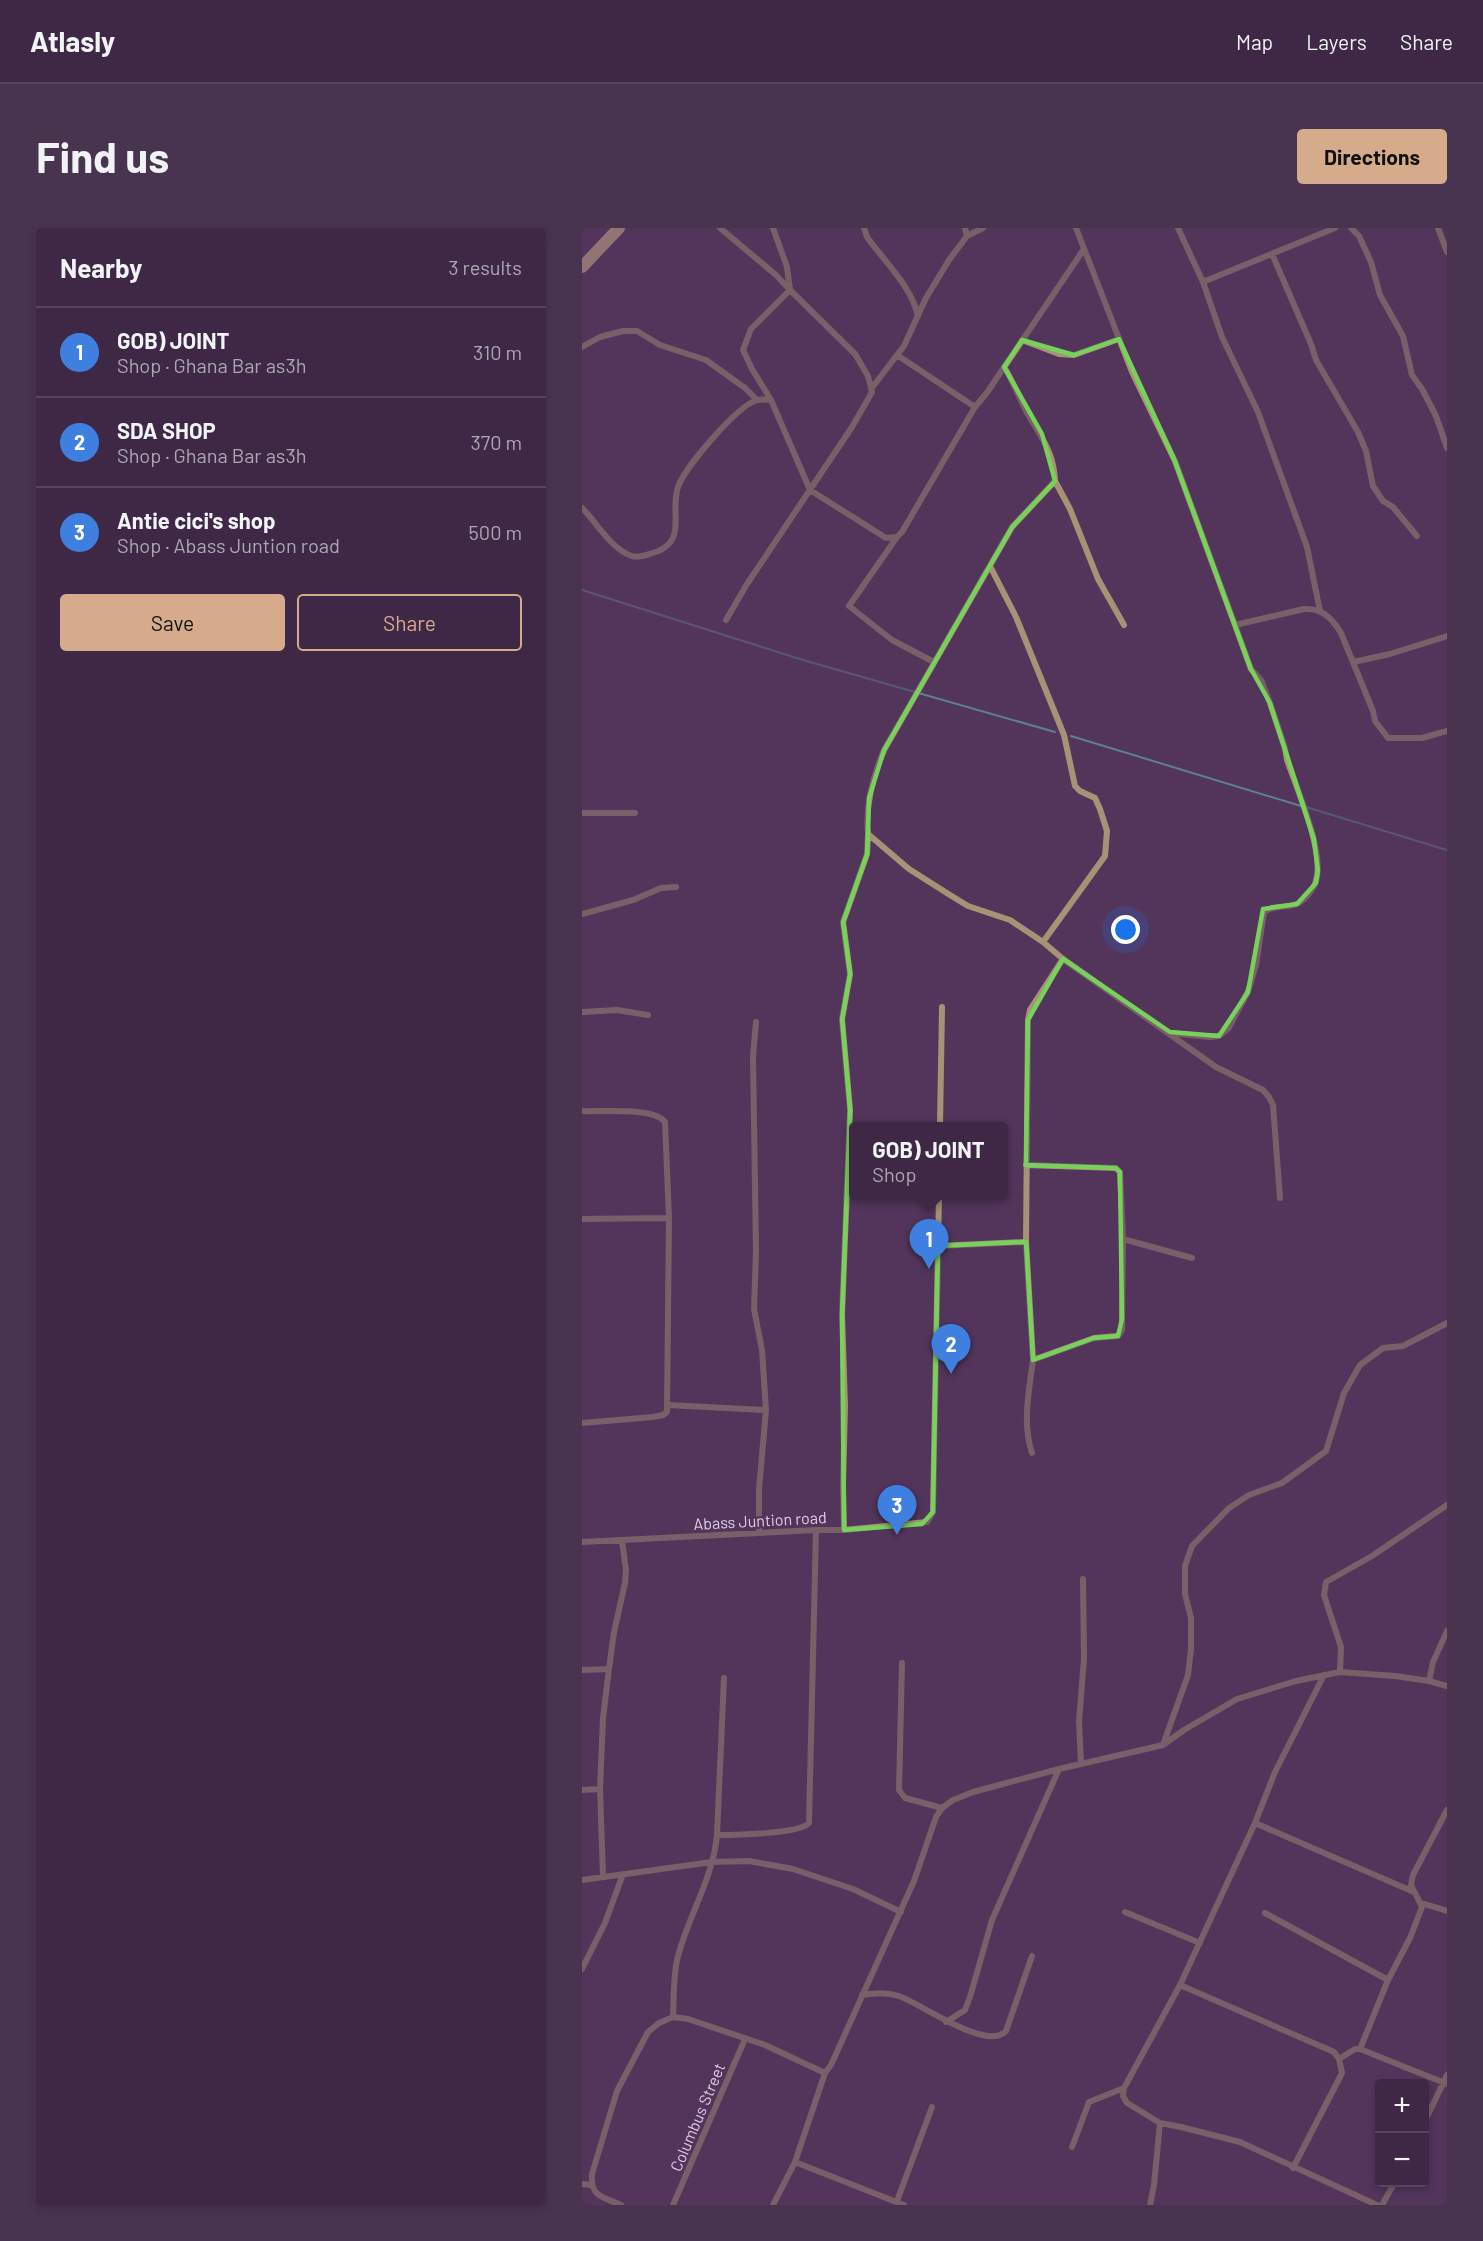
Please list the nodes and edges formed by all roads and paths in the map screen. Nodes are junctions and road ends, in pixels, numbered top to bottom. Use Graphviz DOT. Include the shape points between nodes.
graph roads {
  1 [pos="619,228"];
  2 [pos="720,228"];
  3 [pos="773,228"];
  4 [pos="864,228"];
  5 [pos="965,228"];
  6 [pos="983,228"];
  7 [pos="1076,228"];
  8 [pos="1178,228"];
  9 [pos="1335,228"];
  10 [pos="1351,228"];
  11 [pos="1438,228"];
  12 [pos="967,236"];
  13 [pos="1446,244"];
  14 [pos="1084,249"];
  15 [pos="1447,252"];
  16 [pos="1272,254"];
  17 [pos="582,267"];
  18 [pos="1203,282"];
  19 [pos="790,290"];
  20 [pos="918,318"];
  21 [pos="1119,339"];
  22 [pos="1022,340"];
  23 [pos="582,347"];
  24 [pos="897,355"];
  25 [pos="1004,368"];
  26 [pos="871,389"];
  27 [pos="757,400"];
  28 [pos="771,400"];
  29 [pos="975,407"];
  30 [pos="1447,448"];
  31 [pos="1055,481"];
  32 [pos="810,490"];
  33 [pos="582,508"];
  34 [pos="1417,536"];
  35 [pos="897,537"];
  36 [pos="990,566"];
  37 [pos="1320,611"];
  38 [pos="726,620"];
  39 [pos="1124,625"];
  40 [pos="1235,625"];
  41 [pos="1447,636"];
  42 [pos="934,662"];
  43 [pos="1353,662"];
  44 [pos="1447,731"];
  45 [pos="582,813"];
  46 [pos="635,813"];
  47 [pos="868,834"];
  48 [pos="676,887"];
  49 [pos="582,914"];
  50 [pos="1043,942"];
  51 [pos="1063,959"];
  52 [pos="942,1006"];
  53 [pos="582,1012"];
  54 [pos="648,1015"];
  55 [pos="756,1022"];
  56 [pos="1170,1032"];
  57 [pos="582,1111"];
  58 [pos="850,1122"];
  59 [pos="940,1122"];
  60 [pos="849,1136"];
  61 [pos="1026,1165"];
  62 [pos="1280,1198"];
  63 [pos="939,1200"];
  64 [pos="669,1218"];
  65 [pos="582,1219"];
  66 [pos="1123,1239"];
  67 [pos="1026,1242"];
  68 [pos="938,1246"];
  69 [pos="1192,1258"];
  70 [pos="1447,1323"];
  71 [pos="1034,1360"];
  72 [pos="668,1405"];
  73 [pos="766,1410"];
  74 [pos="582,1422"];
  75 [pos="1032,1454"];
  76 [pos="1447,1505"];
  77 [pos="816,1530"];
  78 [pos="844,1530"];
  79 [pos="759,1533"];
  80 [pos="622,1541"];
  81 [pos="582,1542"];
  82 [pos="1083,1579"];
  83 [pos="1447,1631"];
  84 [pos="902,1663"];
  85 [pos="609,1669"];
  86 [pos="582,1670"];
  87 [pos="1340,1671"];
  88 [pos="1324,1675"];
  89 [pos="724,1678"];
  90 [pos="1429,1681"];
  91 [pos="1447,1686"];
  92 [pos="1163,1745"];
  93 [pos="1081,1764"];
  94 [pos="1059,1769"];
  95 [pos="600,1789"];
  96 [pos="582,1790"];
  97 [pos="942,1808"];
  98 [pos="1447,1810"];
  99 [pos="1256,1823"];
  100 [pos="717,1835"];
  101 [pos="712,1862"];
  102 [pos="623,1874"];
  103 [pos="603,1876"];
  104 [pos="582,1881"];
  105 [pos="1415,1892"];
  106 [pos="1421,1903"];
  107 [pos="1447,1911"];
  108 [pos="901,1912"];
  109 [pos="1125,1912"];
  110 [pos="1265,1913"];
  111 [pos="1200,1943"];
  112 [pos="1032,1956"];
  113 [pos="582,1967"];
  114 [pos="1388,1980"];
  115 [pos="1180,1985"];
  116 [pos="862,1995"];
  117 [pos="673,2017"];
  118 [pos="946,2022"];
  119 [pos="745,2040"];
  120 [pos="1360,2049"];
  121 [pos="1340,2059"];
  122 [pos="825,2073"];
  123 [pos="1447,2075"];
  124 [pos="1445,2083"];
  125 [pos="1124,2088"];
  126 [pos="932,2107"];
  127 [pos="1429,2115"];
  128 [pos="1160,2123"];
  129 [pos="1072,2147"];
  130 [pos="795,2162"];
  131 [pos="1293,2168"];
  132 [pos="582,2184"];
  133 [pos="591,2185"];
  134 [pos="1392,2187"];
  135 [pos="897,2201"];
  136 [pos="621,2205"];
  137 [pos="673,2205"];
  138 [pos="773,2205"];
  139 [pos="904,2205"];
  140 [pos="1150,2205"];
  141 [pos="1379,2205"];
  1 -- 17 [label="street"];
  2 -- 19 [label="street"];
  3 -- 19 [label="street" via="787,267"];
  4 -- 20 [label="street" via="915,304"];
  5 -- 12 [label="street"];
  6 -- 12 [label="street"];
  7 -- 14 [label="street"];
  8 -- 18 [label="street"];
  9 -- 16 [label="street"];
  10 -- 30 [label="street" via="1371,262 1380,295 1403,336 1412,375 1436,416"];
  11 -- 13 [label="street"];
  12 -- 20 [label="street" via="926,298"];
  13 -- 15 [label="street"];
  14 -- 21 [label="street"];
  14 -- 22 [label="street"];
  16 -- 18 [label="street"];
  16 -- 34 [label="street" via="1316,360 1358,432 1373,486"];
  18 -- 37 [label="street" via="1222,337 1261,420 1307,547"];
  19 -- 26 [label="street" via="855,354"];
  19 -- 28 [label="street" via="751,329 743,350"];
  20 -- 24 [label="street"];
  21 -- 22 [label="street" via="1074,355 1059,354"];
  21 -- 40 [label="street" via="1175,461"];
  22 -- 25 [label="street"];
  23 -- 27 [label="street" via="600,337 637,331 660,345 706,360"];
  24 -- 26 [label="street"];
  24 -- 29 [label="street"];
  25 -- 29 [label="street"];
  25 -- 31 [label="street" via="1042,434 1052,458"];
  26 -- 32 [label="street" via="865,406"];
  27 -- 28 [label="street"];
  27 -- 33 [label="street" via="720,430 682,478 675,497 675,530 669,545 635,557 624,553"];
  28 -- 32 [label="street"];
  29 -- 35 [label="street"];
  31 -- 36 [label="street" via="1012,527"];
  31 -- 39 [label="street" via="1098,579"];
  32 -- 35 [label="street" via="886,538"];
  32 -- 38 [label="street"];
  35 -- 42 [label="street" via="849,606 892,640"];
  36 -- 42 [label="street"];
  36 -- 50 [label="street" via="1016,617 1064,735 1076,786 1095,798 1107,831 1105,856"];
  37 -- 40 [label="street" via="1304,609"];
  37 -- 43 [label="street" via="1335,622"];
  40 -- 56 [label="street" via="1251,669 1261,680 1270,703 1314,839 1318,871 1308,896 1297,904 1264,912 1248,992 1228,1029 1210,1037"];
  41 -- 43 [label="street"];
  42 -- 47 [label="street" via="876,768 869,798"];
  43 -- 44 [label="street" via="1375,721 1388,738 1422,738"];
  45 -- 46 [label="street"];
  47 -- 50 [label="street" via="909,869 950,895 968,906 1010,920"];
  47 -- 58 [label="street" via="867,854 843,922 850,974 842,1019"];
  48 -- 49 [label="street" via="661,888"];
  50 -- 51 [label="street"];
  51 -- 56 [label="street"];
  51 -- 61 [label="street" via="1030,1010 1028,1020"];
  52 -- 59 [label="street"];
  53 -- 54 [label="street" via="617,1010"];
  55 -- 73 [label="street" via="754,1309 762,1350"];
  56 -- 62 [label="street" via="1216,1066 1263,1090 1269,1097 1273,1105"];
  57 -- 64 [label="street" via="647,1113 663,1119"];
  60 -- 78 [label="street" via="842,1314"];
  61 -- 66 [label="street" via="1116,1168 1120,1172"];
  61 -- 67 [label="street"];
  63 -- 68 [label="street"];
  64 -- 65 [label="street"];
  64 -- 72 [label="street"];
  66 -- 69 [label="street"];
  66 -- 71 [label="street" via="1122,1330 1118,1336 1094,1338"];
  67 -- 68 [label="street"];
  67 -- 71 [label="street"];
  68 -- 78 [label="street, Abass Juntion road" via="933,1512 922,1524"];
  70 -- 92 [label="street" via="1403,1346 1383,1348 1360,1365 1344,1394 1326,1451 1282,1484 1249,1495 1229,1508 1192,1546 1185,1566 1185,1594 1191,1618 1188,1675"];
  71 -- 75 [label="street" via="1026,1412"];
  72 -- 73 [label="street"];
  72 -- 74 [label="street" via="663,1415"];
  73 -- 79 [label="street"];
  76 -- 87 [label="street" via="1326,1582 1324,1595 1341,1647"];
  77 -- 78 [label="street, Abass Juntion road"];
  77 -- 79 [label="street, Abass Juntion road"];
  77 -- 100 [label="street" via="809,1823 787,1830"];
  79 -- 80 [label="street, Abass Juntion road"];
  80 -- 81 [label="street, Abass Juntion road"];
  80 -- 85 [label="street" via="625,1583"];
  82 -- 93 [label="street"];
  83 -- 90 [label="street"];
  84 -- 97 [label="street" via="898,1790 905,1798"];
  85 -- 86 [label="street"];
  85 -- 95 [label="street"];
  87 -- 88 [label="street"];
  87 -- 90 [label="street"];
  88 -- 92 [label="street" via="1237,1699"];
  88 -- 99 [label="street" via="1275,1772"];
  89 -- 100 [label="street"];
  90 -- 91 [label="street"];
  92 -- 93 [label="street"];
  93 -- 94 [label="street"];
  94 -- 97 [label="street" via="973,1792"];
  94 -- 118 [label="street" via="992,1920 965,2010"];
  95 -- 96 [label="street"];
  95 -- 103 [label="street"];
  97 -- 108 [label="street"];
  98 -- 105 [label="street" via="1413,1875"];
  99 -- 105 [label="street"];
  99 -- 111 [label="street"];
  100 -- 101 [label="street"];
  101 -- 102 [label="street"];
  101 -- 108 [label="street" via="749,1862 793,1869 853,1889"];
  101 -- 117 [label="street" via="677,1958"];
  102 -- 103 [label="street"];
  102 -- 113 [label="street" via="605,1923"];
  103 -- 104 [label="street"];
  105 -- 106 [label="street"];
  106 -- 107 [label="street"];
  106 -- 114 [label="street" via="1410,1938"];
  108 -- 116 [label="street"];
  109 -- 111 [label="street"];
  110 -- 114 [label="street"];
  111 -- 115 [label="street"];
  112 -- 118 [label="street" via="1002,2036 992,2037"];
  114 -- 120 [label="street"];
  115 -- 121 [label="street" via="1334,2052"];
  115 -- 125 [label="street"];
  116 -- 118 [label="street" via="882,1992 901,1996"];
  116 -- 122 [label="street"];
  117 -- 119 [label="street"];
  117 -- 133 [label="street" via="648,2032 617,2091"];
  119 -- 122 [label="street" via="765,2045"];
  119 -- 137 [label="street, Columbus Street"];
  120 -- 121 [label="street"];
  120 -- 124 [label="street"];
  121 -- 131 [label="street" via="1342,2073"];
  122 -- 130 [label="street"];
  123 -- 124 [label="street"];
  124 -- 127 [label="street"];
  125 -- 128 [label="street" via="1126,2103"];
  125 -- 129 [label="street" via="1089,2102"];
  126 -- 135 [label="street"];
  128 -- 131 [label="street" via="1239,2142"];
  128 -- 140 [label="street"];
  130 -- 135 [label="street"];
  130 -- 138 [label="street"];
  131 -- 141 [label="street"];
  132 -- 133 [label="street"];
  133 -- 136 [label="street" via="597,2195"];
  134 -- 141 [label="street"];
  135 -- 139 [label="street"];
}
